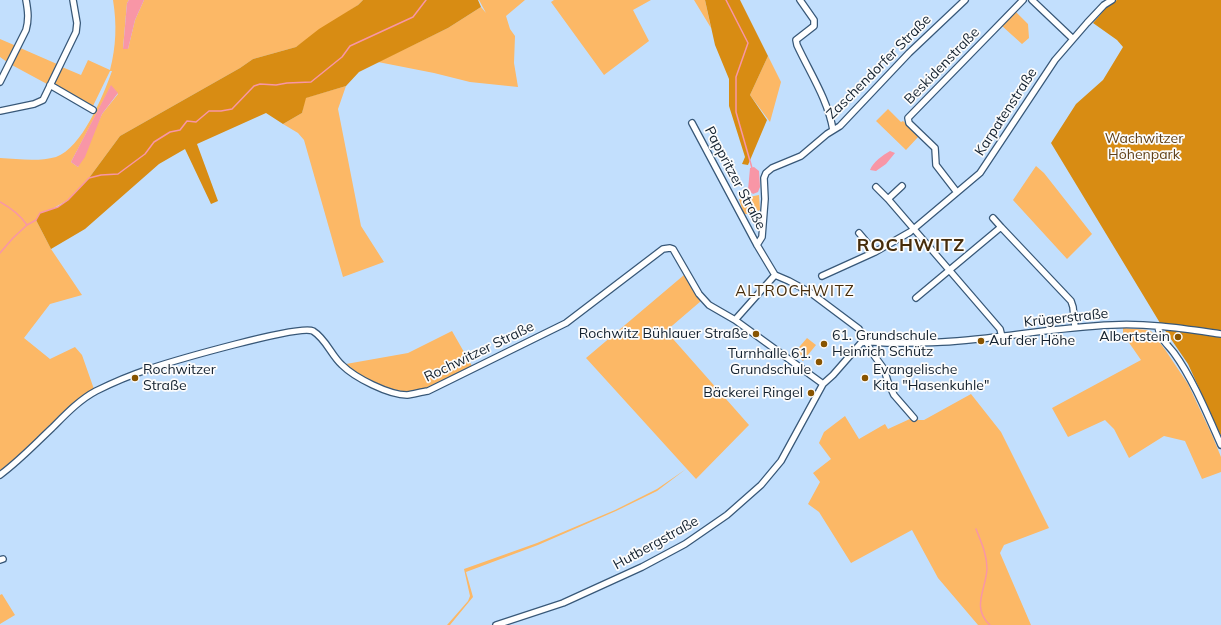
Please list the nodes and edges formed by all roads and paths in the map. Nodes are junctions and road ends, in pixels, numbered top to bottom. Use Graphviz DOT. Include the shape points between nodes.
graph roads {
  1 [pos="26,0"];
  2 [pos="73,0"];
  3 [pos="800,0"];
  4 [pos="965,0"];
  5 [pos="1023,0"];
  6 [pos="1032,0"];
  7 [pos="1112,0"];
  8 [pos="958,2"];
  9 [pos="1074,39"];
  10 [pos="0,82"];
  11 [pos="50,85"];
  12 [pos="93,110"];
  13 [pos="0,111"];
  14 [pos="692,122"];
  15 [pos="833,130"];
  16 [pos="902,186"];
  17 [pos="876,187"];
  18 [pos="956,191"];
  19 [pos="888,199"];
  20 [pos="993,218"];
  21 [pos="1001,227"];
  22 [pos="913,229"];
  23 [pos="859,234"];
  24 [pos="757,245"];
  25 [pos="874,252"];
  26 [pos="949,271"];
  27 [pos="775,275"];
  28 [pos="822,276"];
  29 [pos="916,298"];
  30 [pos="735,320"];
  31 [pos="1076,327"];
  32 [pos="1158,327"];
  33 [pos="1221,334"];
  34 [pos="1002,337"];
  35 [pos="866,341"];
  36 [pos="823,384"];
  37 [pos="914,418"];
  38 [pos="1221,445"];
  39 [pos="0,475"];
  40 [pos="496,625"];
  1 -- 10 [label="street" via="26,30"];
  2 -- 11 [label="street" via="76,32"];
  3 -- 15 [label="street" via="814,20 814,26 796,40 797,45 826,103"];
  4 -- 8 [label="street, Zaschendorfer Straße"];
  5 -- 18 [label="street, Beskidenstraße" via="908,118 909,124 935,148 936,165"];
  6 -- 9 [label="street"];
  7 -- 9 [label="street, Karpatenstraße" via="1104,5"];
  8 -- 15 [label="street, Zaschendorfer Straße" via="840,126"];
  9 -- 18 [label="street, Karpatenstraße" via="1054,60 985,167"];
  11 -- 12 [label="street"];
  11 -- 13 [label="street" via="39,103"];
  14 -- 24 [label="street, Pappritzer Straße"];
  15 -- 24 [label="street, Zaschendorfer Straße" via="801,156 766,173 762,237"];
  16 -- 19 [label="street"];
  17 -- 19 [label="street"];
  18 -- 22 [label="street, Karpatenstraße"];
  19 -- 22 [label="street"];
  20 -- 21 [label="street"];
  21 -- 26 [label="street"];
  21 -- 31 [label="street" via="1071,300"];
  22 -- 25 [label="street, Karpatenstraße"];
  22 -- 26 [label="street"];
  23 -- 25 [label="street"];
  24 -- 27 [label="street"];
  25 -- 28 [label="street, Karpatenstraße"];
  26 -- 29 [label="street"];
  26 -- 34 [label="street" via="1000,329"];
  27 -- 30 [label="street"];
  27 -- 35 [label="street" via="811,293 859,330"];
  30 -- 36 [label="street"];
  30 -- 39 [label="street, Rochwitzer Straße" via="716,310 703,299 673,249 663,249 566,323 428,391 406,395 363,381 342,365 320,336 311,330 300,330 260,338 159,366 95,392 68,412"];
  31 -- 32 [label="street, Krügerstraße" via="1128,324"];
  31 -- 34 [label="street, Krügerstraße"];
  32 -- 33 [label="street, Krügerstraße"];
  32 -- 38 [label="street" via="1161,337 1192,384"];
  34 -- 35 [label="street, Krügerstraße" via="943,342"];
  35 -- 36 [label="street, Hutbergstraße" via="857,346"];
  35 -- 37 [label="street" via="884,369 894,395"];
  36 -- 40 [label="street, Hutbergstraße" via="781,460 761,485 727,515 685,544 642,567 563,603"];
}
